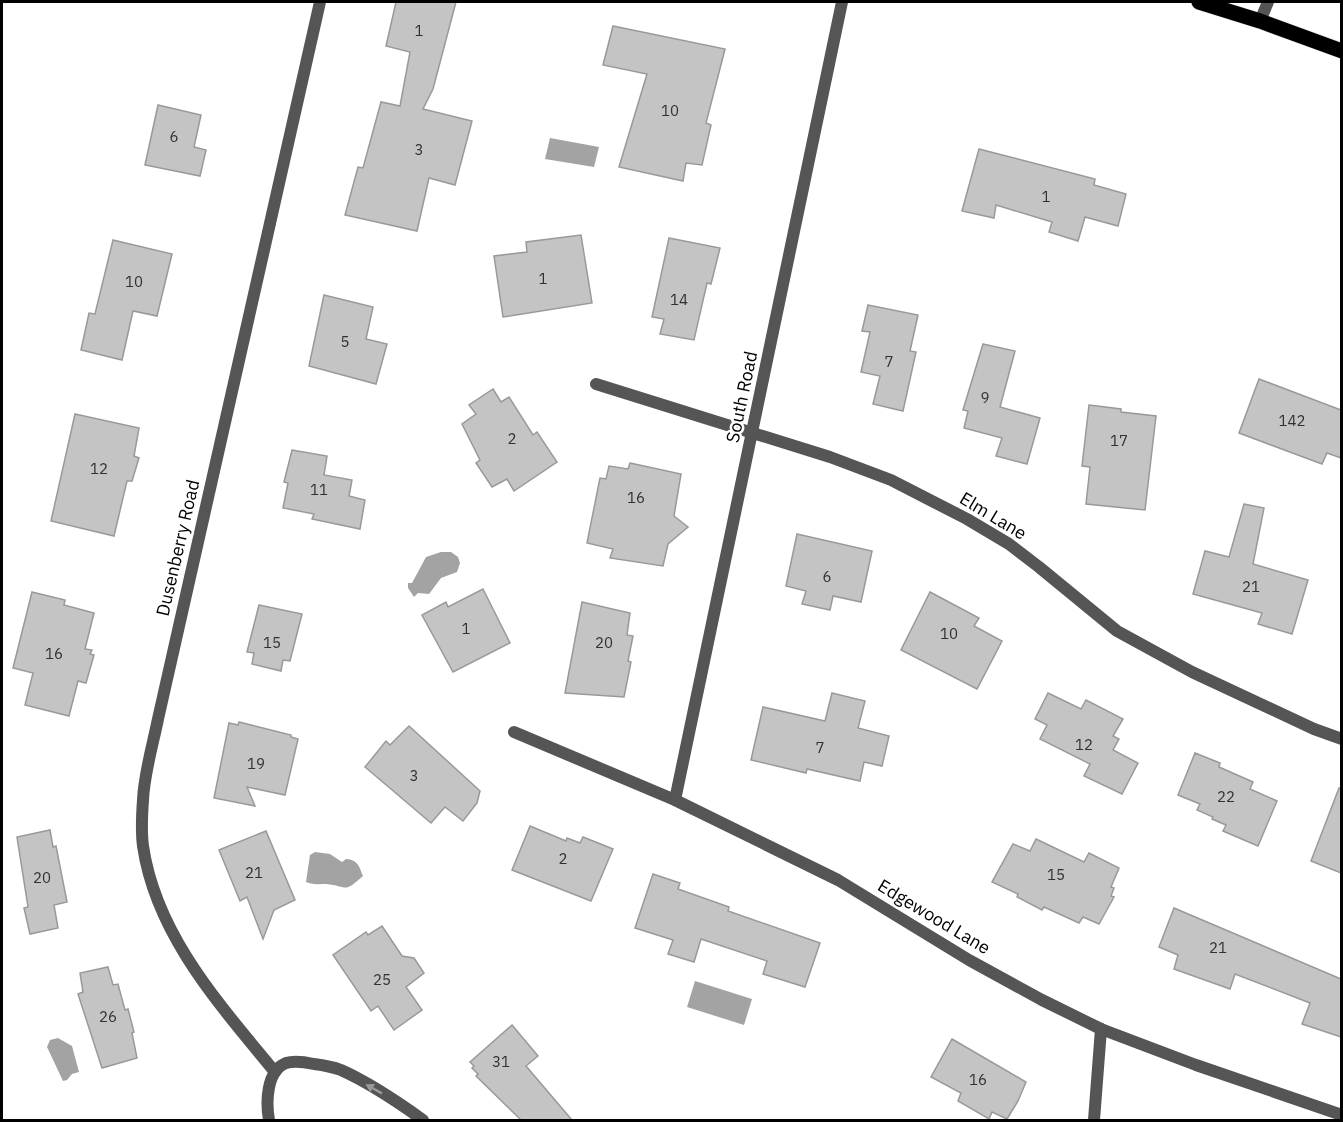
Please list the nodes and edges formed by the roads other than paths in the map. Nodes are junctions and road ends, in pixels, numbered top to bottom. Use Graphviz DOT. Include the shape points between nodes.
graph roads {
  1 [pos="320,2"];
  2 [pos="842,2"];
  3 [pos="1199,2"];
  4 [pos="1268,2"];
  5 [pos="1260,21"];
  6 [pos="1341,51"];
  7 [pos="596,384"];
  8 [pos="753,432"];
  9 [pos="514,732"];
  10 [pos="1341,739"];
  11 [pos="675,800"];
  12 [pos="1101,1029"];
  13 [pos="275,1072"];
  14 [pos="1341,1115"];
  15 [pos="269,1120"];
  16 [pos="423,1120"];
  17 [pos="1094,1120"];
  1 -- 13 [label="street, Dusenberry Road" via="143,797 143,844 166,922 190,962"];
  2 -- 8 [label="street, South Road"];
  3 -- 5 [label="main road"];
  4 -- 5 [label="street"];
  5 -- 6 [label="main road"];
  7 -- 8 [label="street, Elm Lane"];
  8 -- 10 [label="street, Elm Lane" via="891,480 967,519 1009,544 1117,631 1192,672"];
  8 -- 11 [label="street, South Road"];
  9 -- 11 [label="street, Edgewood Lane"];
  11 -- 12 [label="street, Edgewood Lane" via="838,880 969,960"];
  12 -- 14 [label="street, Edgewood Lane"];
  12 -- 17 [label="street"];
  13 -- 15 [label="street" via="267,1105"];
  16 -- 13 [label="street, one-way" via="340,1070 301,1061 285,1063"];
}
